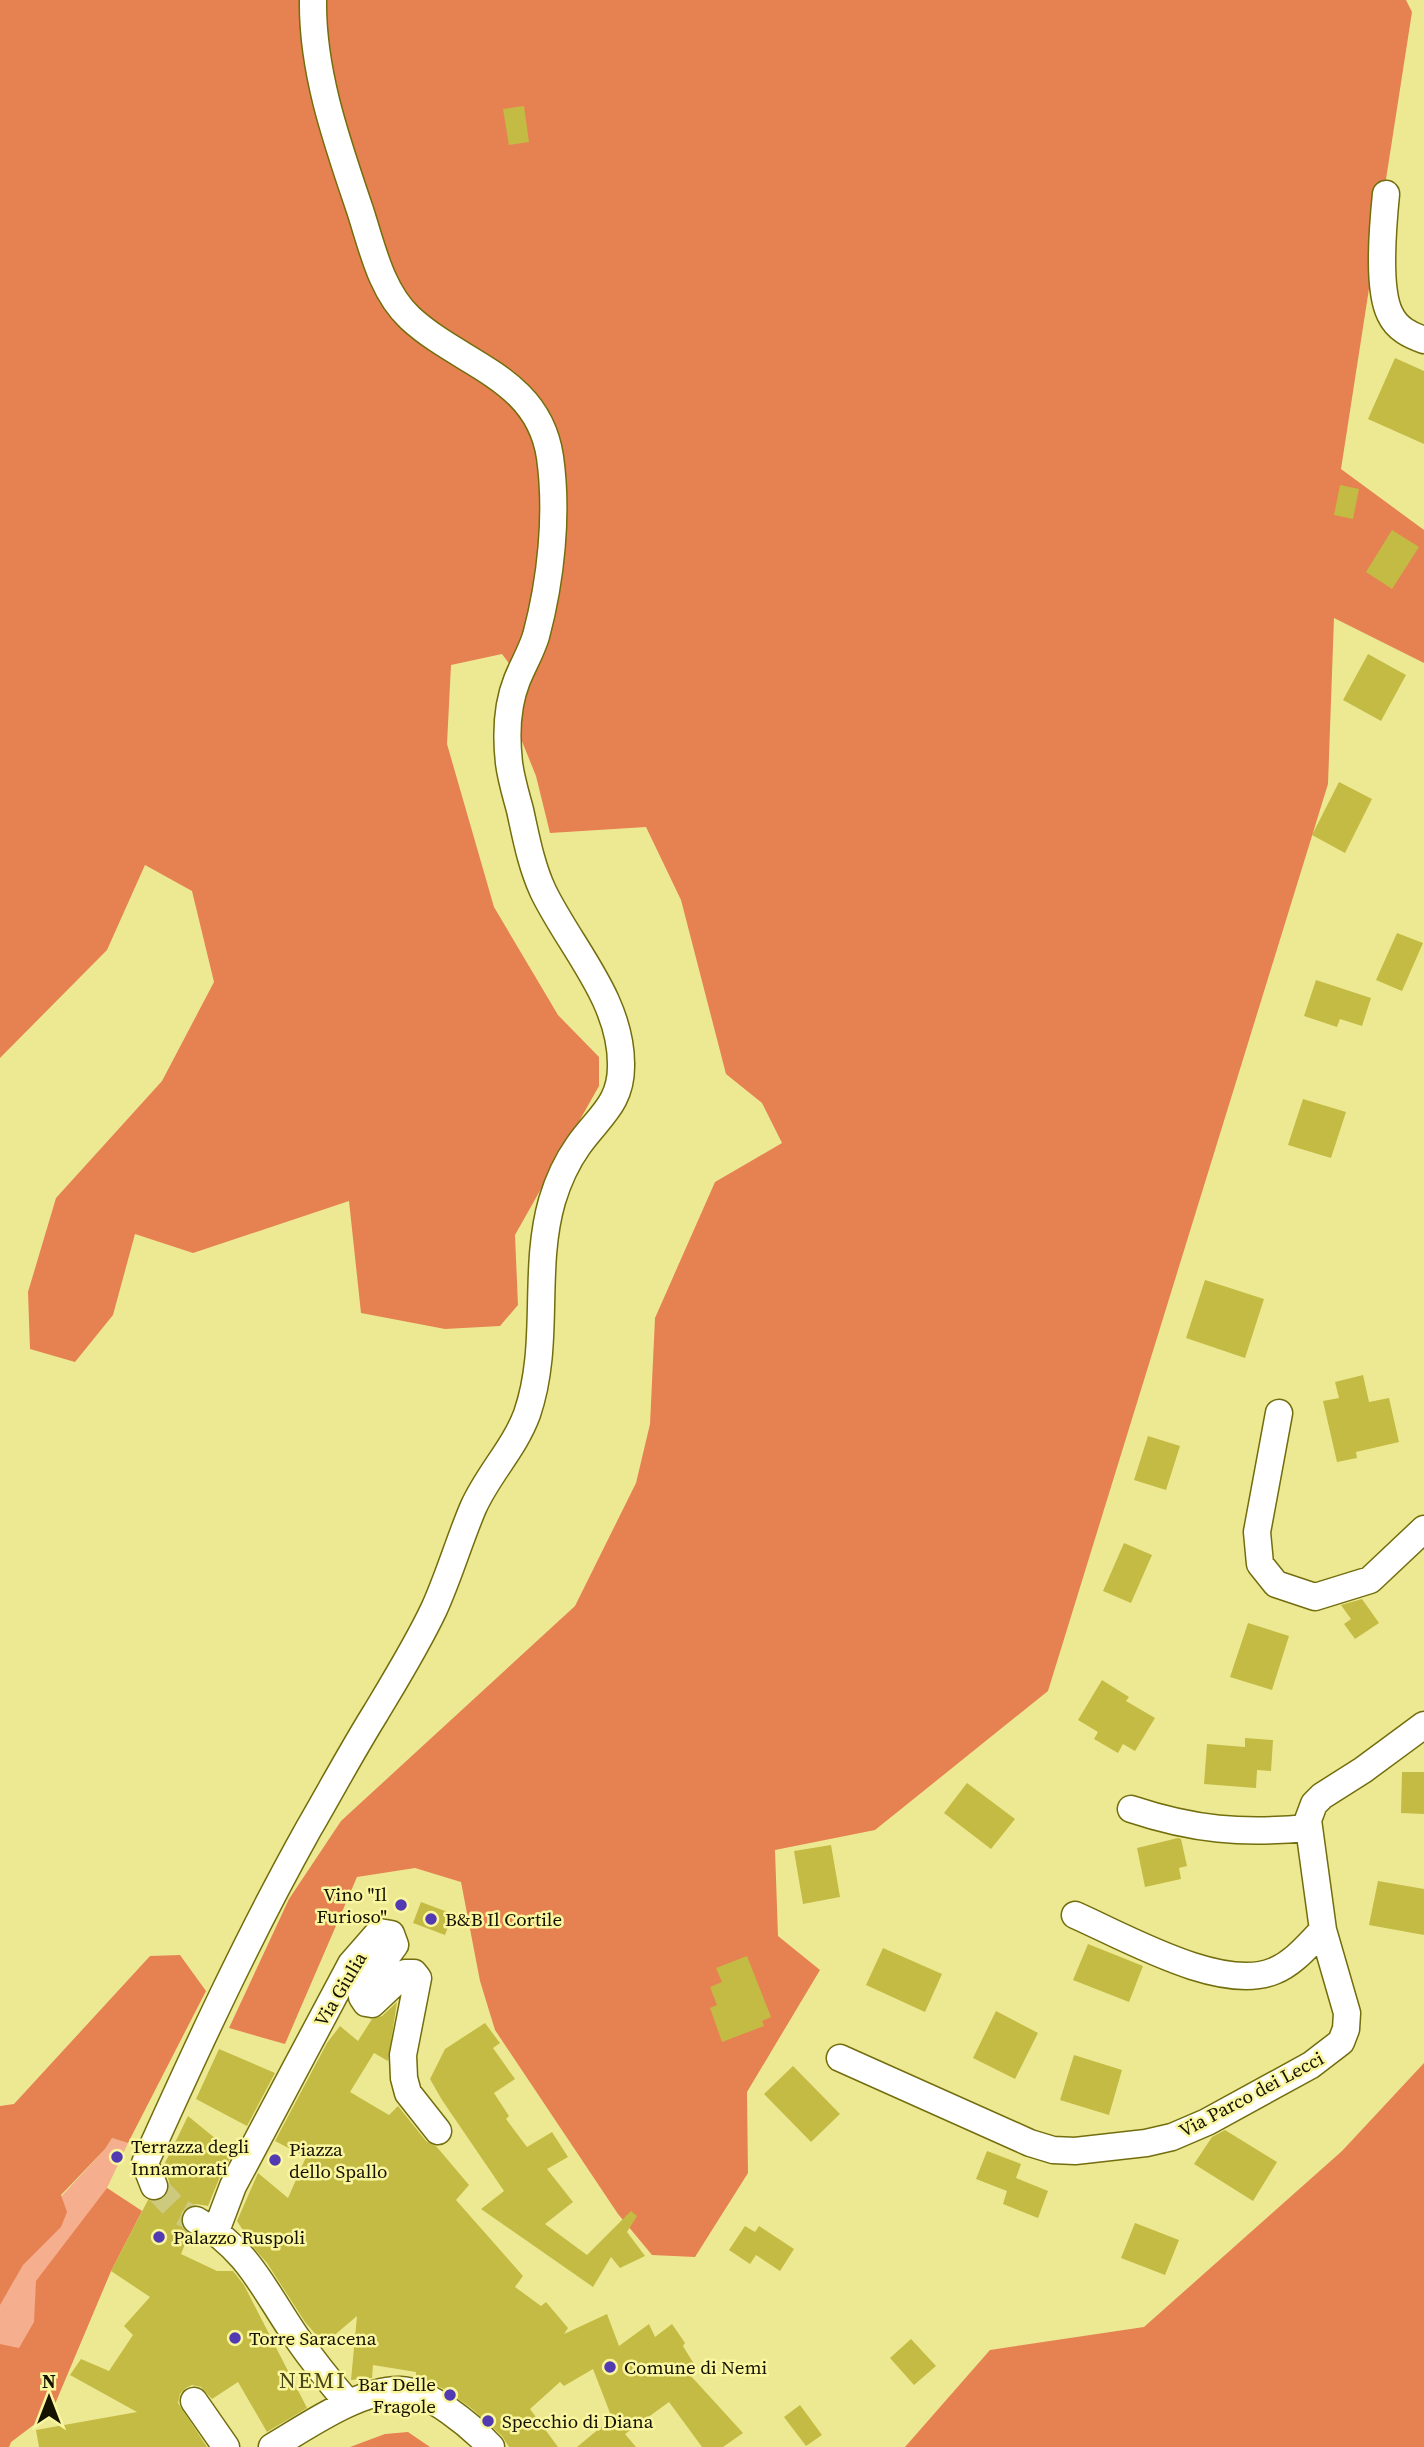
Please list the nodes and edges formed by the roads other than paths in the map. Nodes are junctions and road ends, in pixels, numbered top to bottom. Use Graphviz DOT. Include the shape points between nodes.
graph roads {
  1 [pos="313,0"];
  2 [pos="1386,194"];
  3 [pos="1424,340"];
  4 [pos="1279,1413"];
  5 [pos="1424,1529"];
  6 [pos="1424,1725"];
  7 [pos="1131,1809"];
  8 [pos="1308,1828"];
  9 [pos="1075,1916"];
  10 [pos="1323,1930"];
  11 [pos="840,2058"];
  12 [pos="438,2131"];
  13 [pos="152,2182"];
  14 [pos="194,2401"];
  15 [pos="348,2403"];
  16 [pos="226,2447"];
  17 [pos="272,2447"];
  18 [pos="491,2447"];
  1 -- 13 [label="street" via="316,50 329,113 389,290 410,318 519,394 542,427 550,458 551,538 535,637 509,705 509,764 537,877 603,996 615,1028 620,1082 606,1113 574,1151 550,1208 542,1259 541,1343 523,1425 480,1493 413,1650 307,1832 229,1979 145,2163"];
  2 -- 3 [label="street" via="1383,275 1387,307 1399,327"];
  4 -- 5 [label="street" via="1256,1532 1260,1564 1276,1584 1315,1597 1370,1580"];
  6 -- 8 [label="street" via="1317,1800"];
  7 -- 8 [label="street" via="1204,1828 1251,1832"];
  8 -- 10 [label="street, Via Parco dei Lecci"];
  9 -- 10 [label="street" via="1191,1965 1242,1977 1286,1965"];
  10 -- 11 [label="street, Via Parco dei Lecci" via="1347,2014 1340,2042 1311,2065 1207,2122 1164,2139 1053,2150"];
  12 -- 15 [label="street, Via Giulia" via="408,2093 404,2078 403,2055 418,1978 405,1973 372,2004 362,1997 364,1987 394,1949 394,1937 379,1931 338,1987 233,2186 206,2226 236,2248"];
  14 -- 16 [label="street"];
  15 -- 17 [label="street"];
  15 -- 18 [label="street" via="400,2390 420,2395 447,2410"];
}
